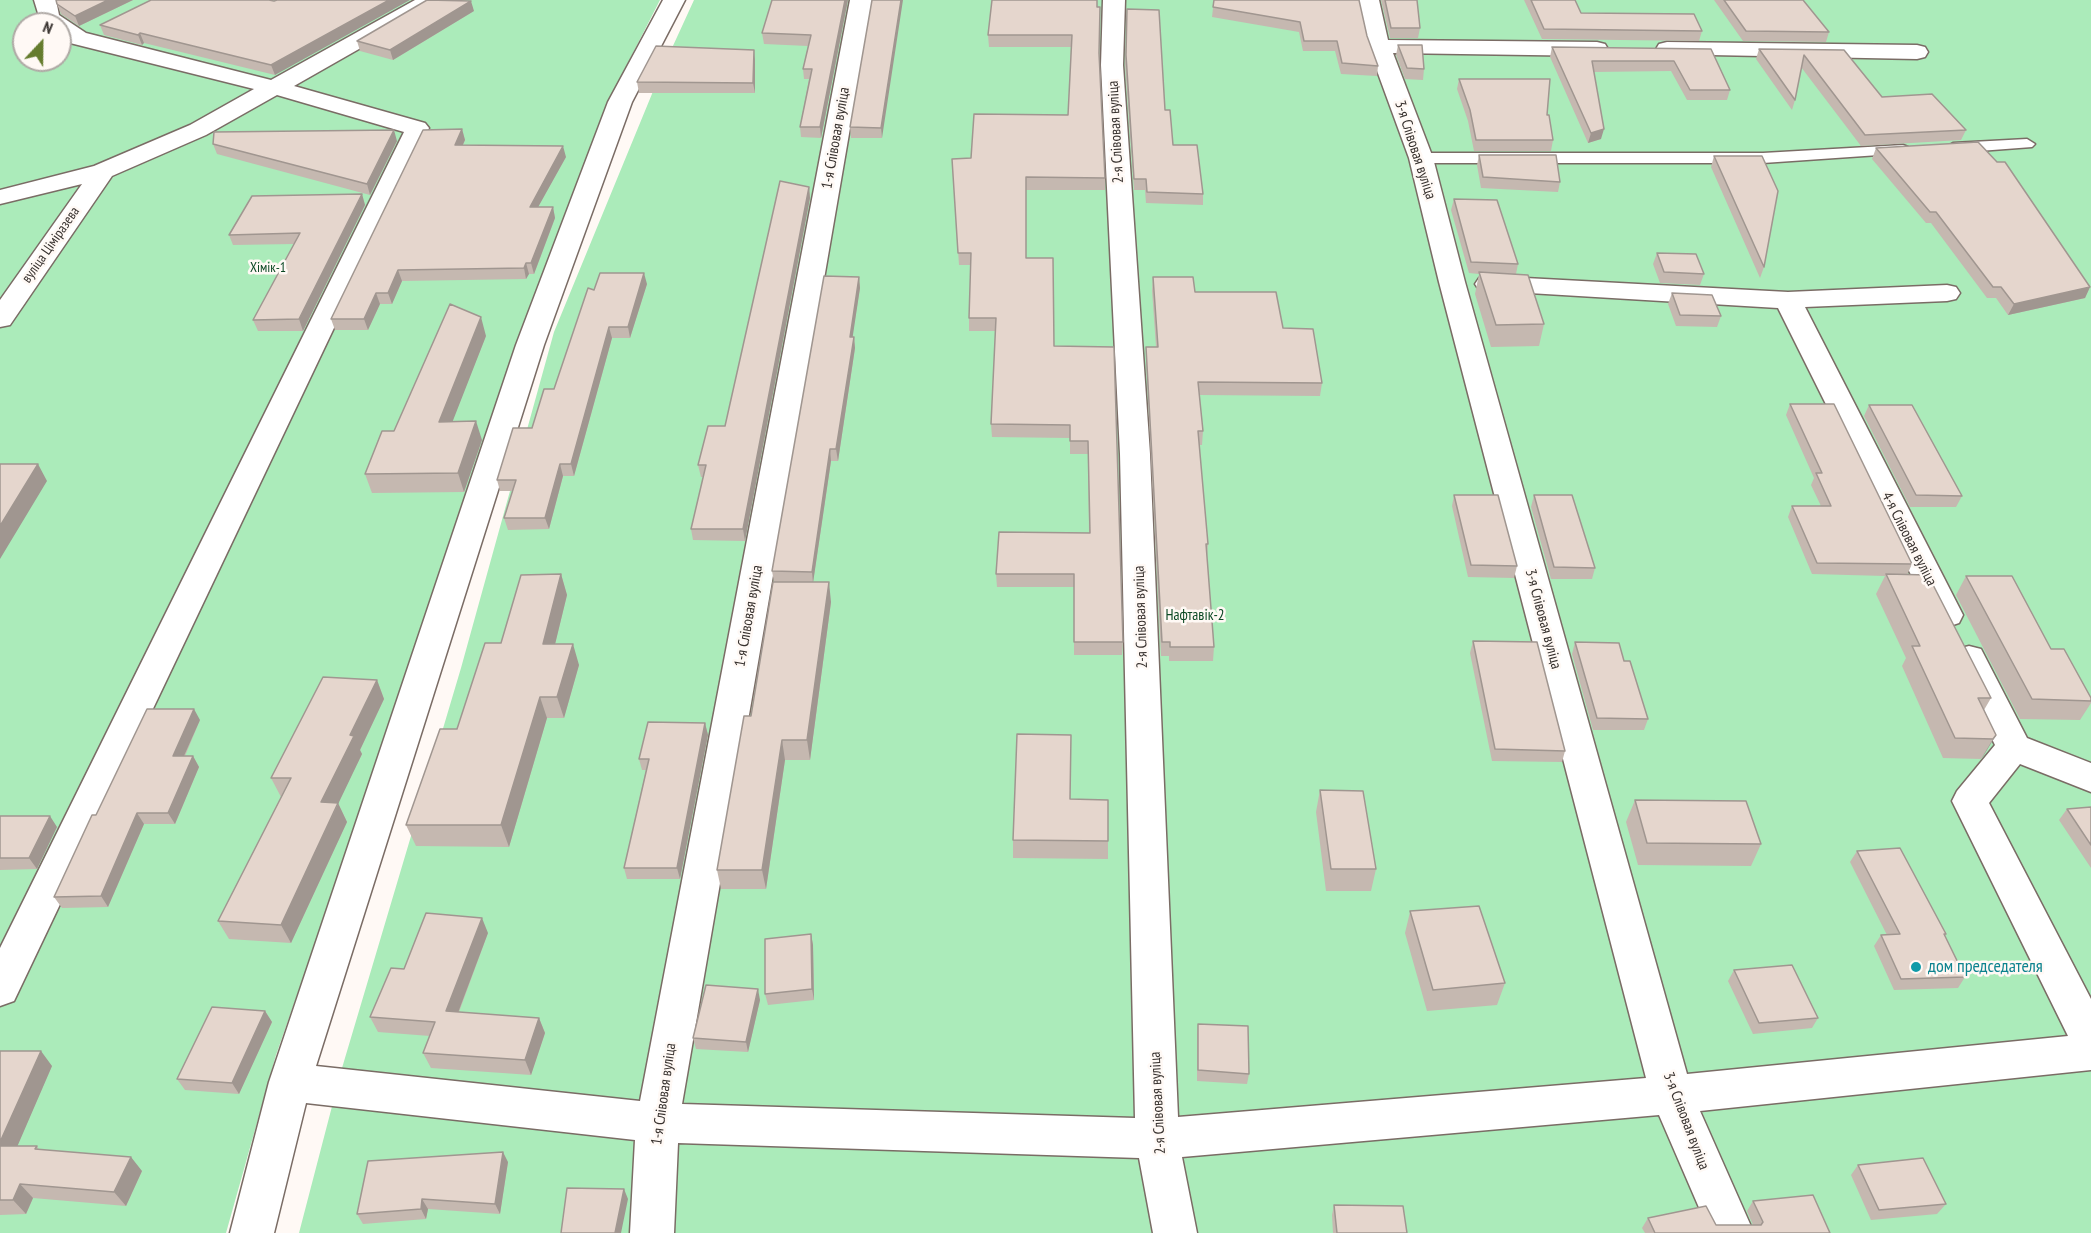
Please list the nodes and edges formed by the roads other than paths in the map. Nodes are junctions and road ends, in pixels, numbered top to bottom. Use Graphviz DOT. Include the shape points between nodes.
graph roads {
  1 [pos="431,0"];
  2 [pos="674,0"];
  3 [pos="861,0"];
  4 [pos="1114,0"];
  5 [pos="1368,0"];
  6 [pos="107,24"];
  7 [pos="72,34"];
  8 [pos="78,38"];
  9 [pos="1379,46"];
  10 [pos="1618,49"];
  11 [pos="1642,49"];
  12 [pos="1917,52"];
  13 [pos="276,88"];
  14 [pos="2027,144"];
  15 [pos="1421,158"];
  16 [pos="103,171"];
  17 [pos="0,197"];
  18 [pos="1452,282"];
  19 [pos="1947,293"];
  20 [pos="1788,300"];
  21 [pos="0,320"];
  22 [pos="2014,747"];
  23 [pos="2091,778"];
  24 [pos="0,989"];
  25 [pos="2091,1040"];
  26 [pos="2091,1052"];
  27 [pos="290,1082"];
  28 [pos="1672,1095"];
  29 [pos="657,1123"];
  30 [pos="1157,1139"];
  31 [pos="252,1233"];
  32 [pos="652,1233"];
  33 [pos="1175,1233"];
  34 [pos="1732,1233"];
  1 -- 13 [label="street"];
  2 -- 27 [label="street" via="620,102 530,345"];
  3 -- 29 [label="street, 1-я Слівовая вуліца"];
  4 -- 30 [label="street, 2-я Слівовая вуліца" via="1112,65 1135,454"];
  5 -- 9 [label="street, 3-я Слівовая вуліца"];
  6 -- 8 [label="street"];
  7 -- 8 [label="street"];
  8 -- 13 [label="street"];
  9 -- 10 [label="street"];
  9 -- 15 [label="street, 3-я Слівовая вуліца"];
  11 -- 12 [label="street"];
  13 -- 16 [label="street" via="198,130"];
  13 -- 24 [label="street" via="417,128"];
  14 -- 15 [label="lane" via="1763,158"];
  15 -- 18 [label="street, 3-я Слівовая вуліца"];
  16 -- 17 [label="street"];
  16 -- 21 [label="street, вуліца Ціміразева"];
  18 -- 20 [label="street"];
  18 -- 28 [label="street, 3-я Слівовая вуліца"];
  19 -- 20 [label="street"];
  20 -- 22 [label="street, 4-я Слівовая вуліца"];
  22 -- 23 [label="street"];
  22 -- 25 [label="street" via="1970,801"];
  26 -- 28 [label="street"];
  27 -- 29 [label="street"];
  27 -- 31 [label="street"];
  28 -- 30 [label="street"];
  28 -- 34 [label="street, 3-я Слівовая вуліца"];
  29 -- 30 [label="street"];
  29 -- 32 [label="street, 1-я Слівовая вуліца"];
  30 -- 33 [label="street, 2-я Слівовая вуліца"];
}
